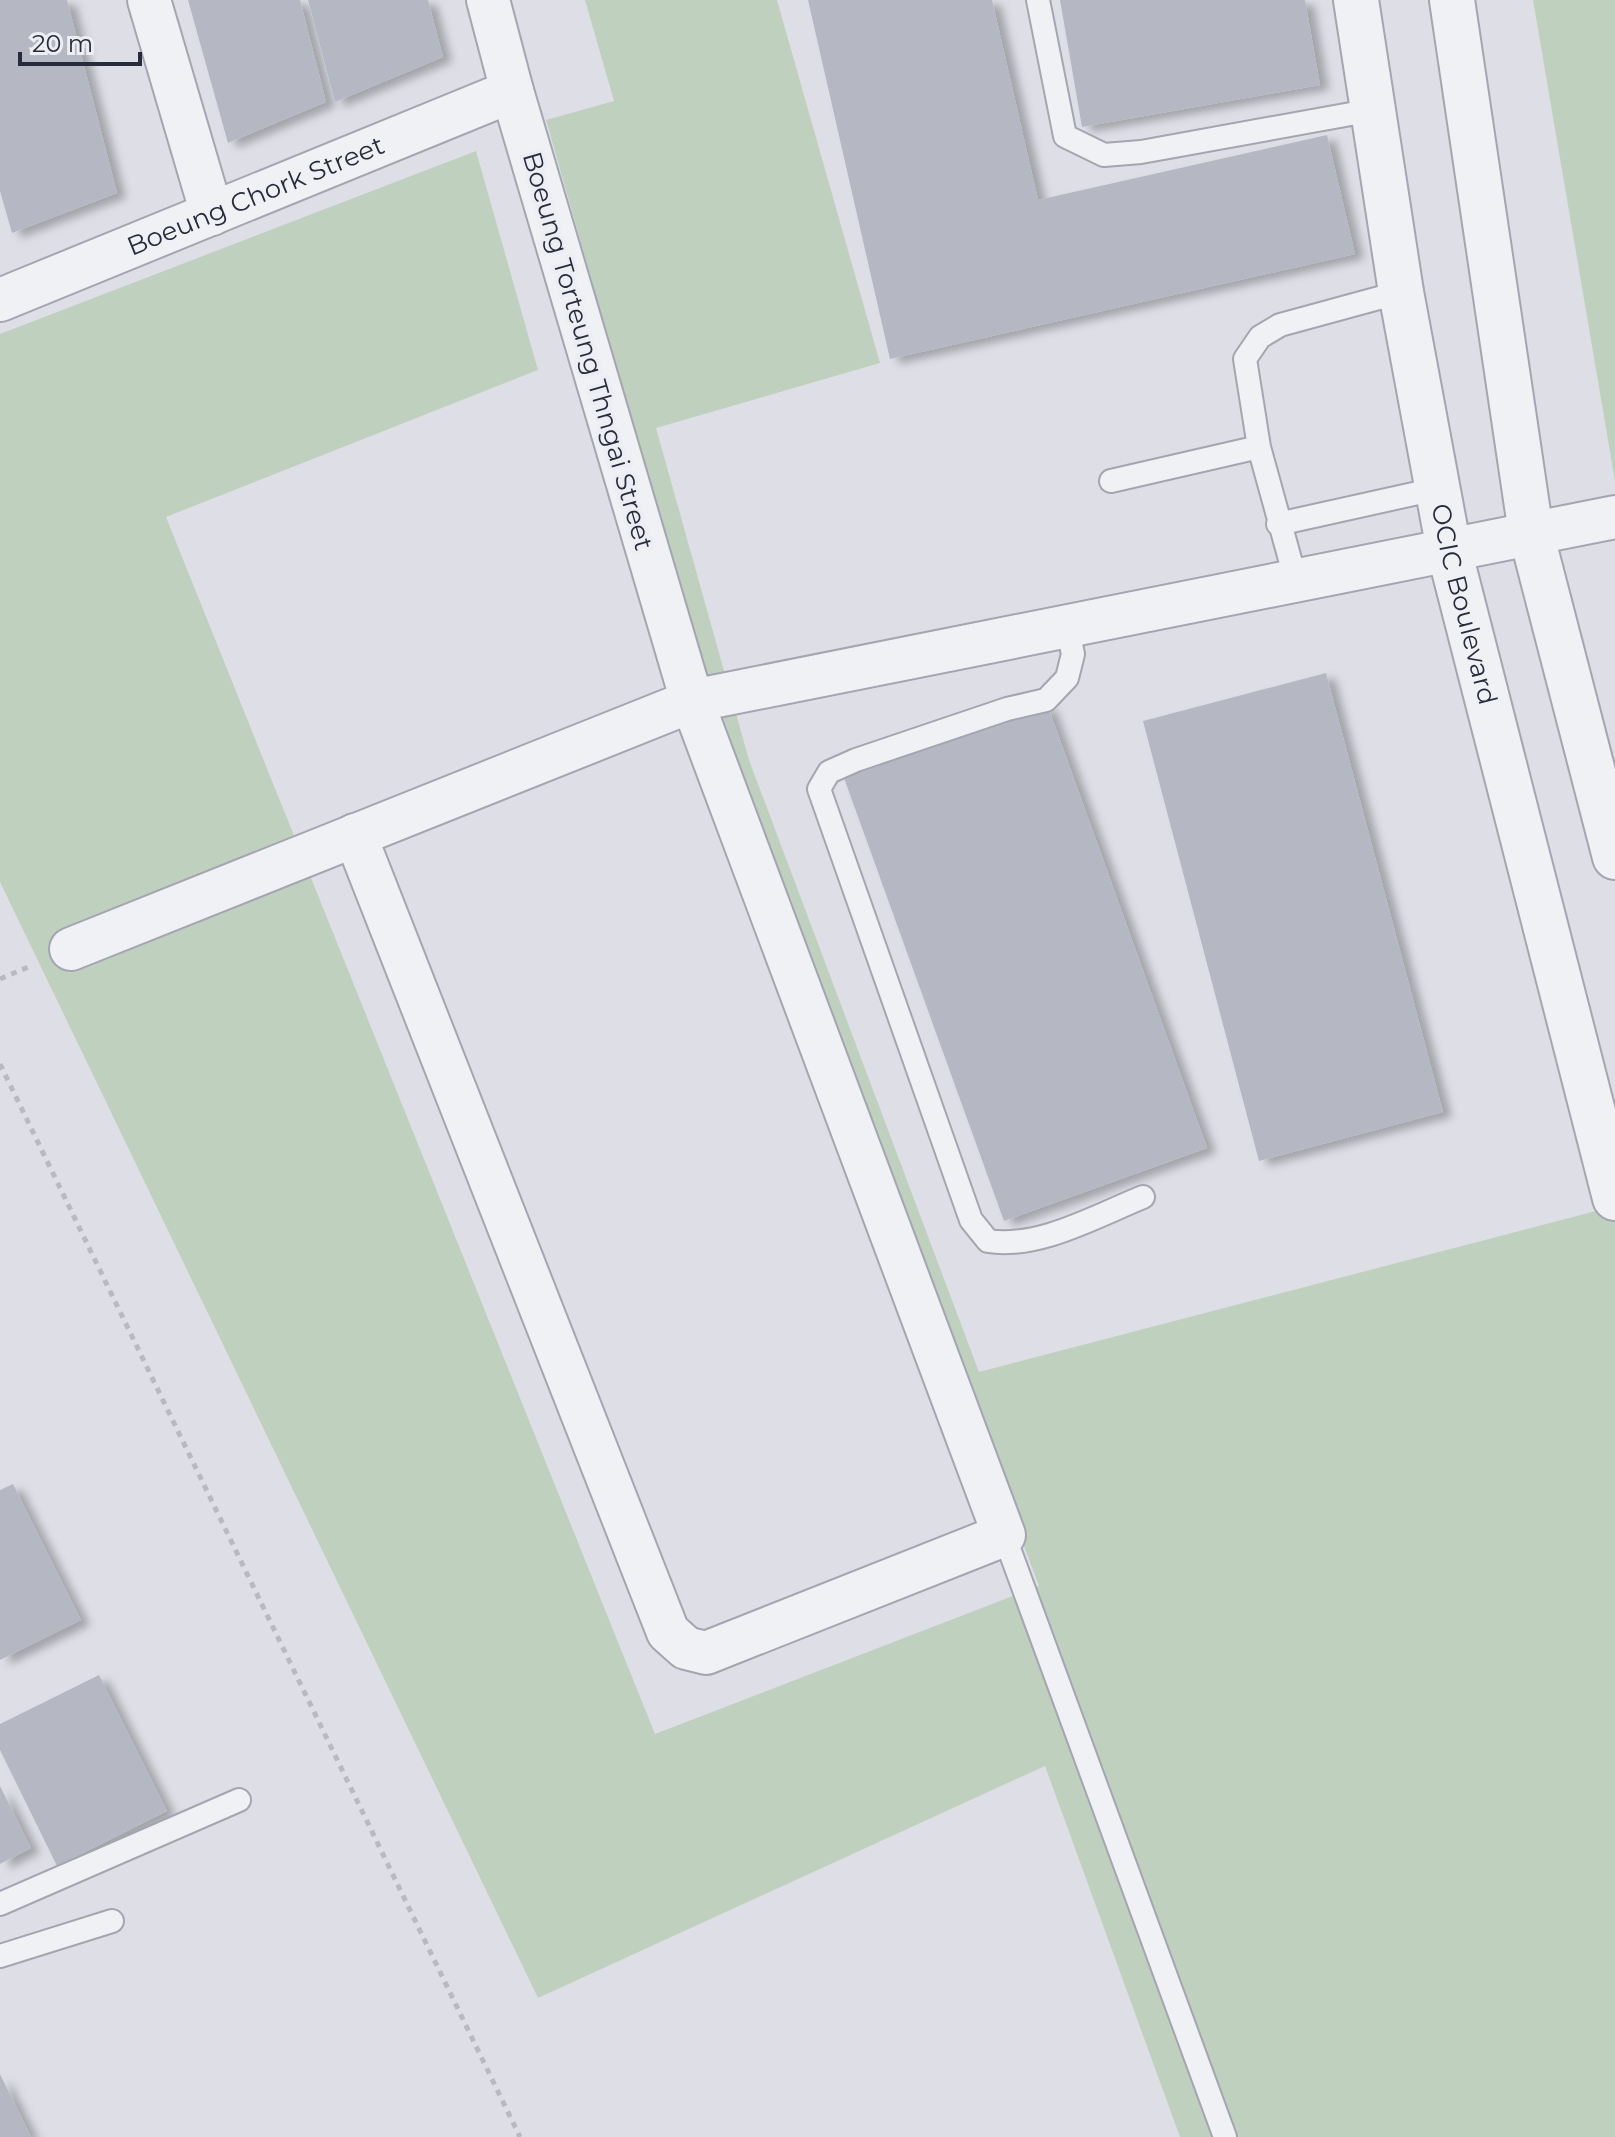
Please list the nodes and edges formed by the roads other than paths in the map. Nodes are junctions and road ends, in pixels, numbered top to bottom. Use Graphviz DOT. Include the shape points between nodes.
graph roads {
  1 [pos="149,0"];
  2 [pos="488,0"];
  3 [pos="1038,0"];
  4 [pos="1356,0"];
  5 [pos="1452,0"];
  6 [pos="512,91"];
  7 [pos="1373,110"];
  8 [pos="212,214"];
  9 [pos="1401,292"];
  10 [pos="0,300"];
  11 [pos="1259,447"];
  12 [pos="1111,481"];
  13 [pos="1436,489"];
  14 [pos="1615,517"];
  15 [pos="1278,524"];
  16 [pos="1531,533"];
  17 [pos="1449,550"];
  18 [pos="1296,581"];
  19 [pos="1067,626"];
  20 [pos="692,701"];
  21 [pos="355,835"];
  22 [pos="1615,857"];
  23 [pos="71,949"];
  24 [pos="1143,1197"];
  25 [pos="1615,1198"];
  26 [pos="1004,1535"];
  27 [pos="239,1800"];
  28 [pos="0,1904"];
  29 [pos="112,1921"];
  30 [pos="0,1956"];
  31 [pos="1225,2137"];
  1 -- 8 [label="street"];
  2 -- 6 [label="street, Boeung Torteung Thngai Street"];
  3 -- 7 [label="lane" via="1065,136 1104,155"];
  4 -- 7 [label="street, OCIC Boulevard"];
  5 -- 16 [label="street"];
  6 -- 8 [label="street, Boeung Chork Street"];
  6 -- 20 [label="street, Boeung Torteung Thngai Street"];
  7 -- 9 [label="street, OCIC Boulevard"];
  8 -- 10 [label="street, Boeung Chork Street"];
  9 -- 11 [label="lane" via="1280,325 1260,337 1245,359"];
  9 -- 13 [label="street, OCIC Boulevard"];
  11 -- 12 [label="lane"];
  11 -- 15 [label="lane"];
  13 -- 15 [label="lane"];
  13 -- 17 [label="street, OCIC Boulevard"];
  14 -- 16 [label="street"];
  15 -- 18 [label="lane"];
  16 -- 17 [label="street"];
  16 -- 22 [label="street"];
  17 -- 18 [label="street"];
  17 -- 25 [label="street, OCIC Boulevard"];
  18 -- 19 [label="street"];
  19 -- 20 [label="street"];
  19 -- 24 [label="lane" via="1073,654 1067,678 1046,700 856,760 829,772 819,789 971,1220 988,1241 1009,1244 1033,1240"];
  20 -- 21 [label="street"];
  20 -- 26 [label="street, Boeung Torteung Thngai Street"];
  21 -- 23 [label="street"];
  21 -- 26 [label="street" via="668,1632 686,1648 706,1653"];
  26 -- 31 [label="lane"];
  27 -- 28 [label="lane"];
  29 -- 30 [label="lane"];
}
